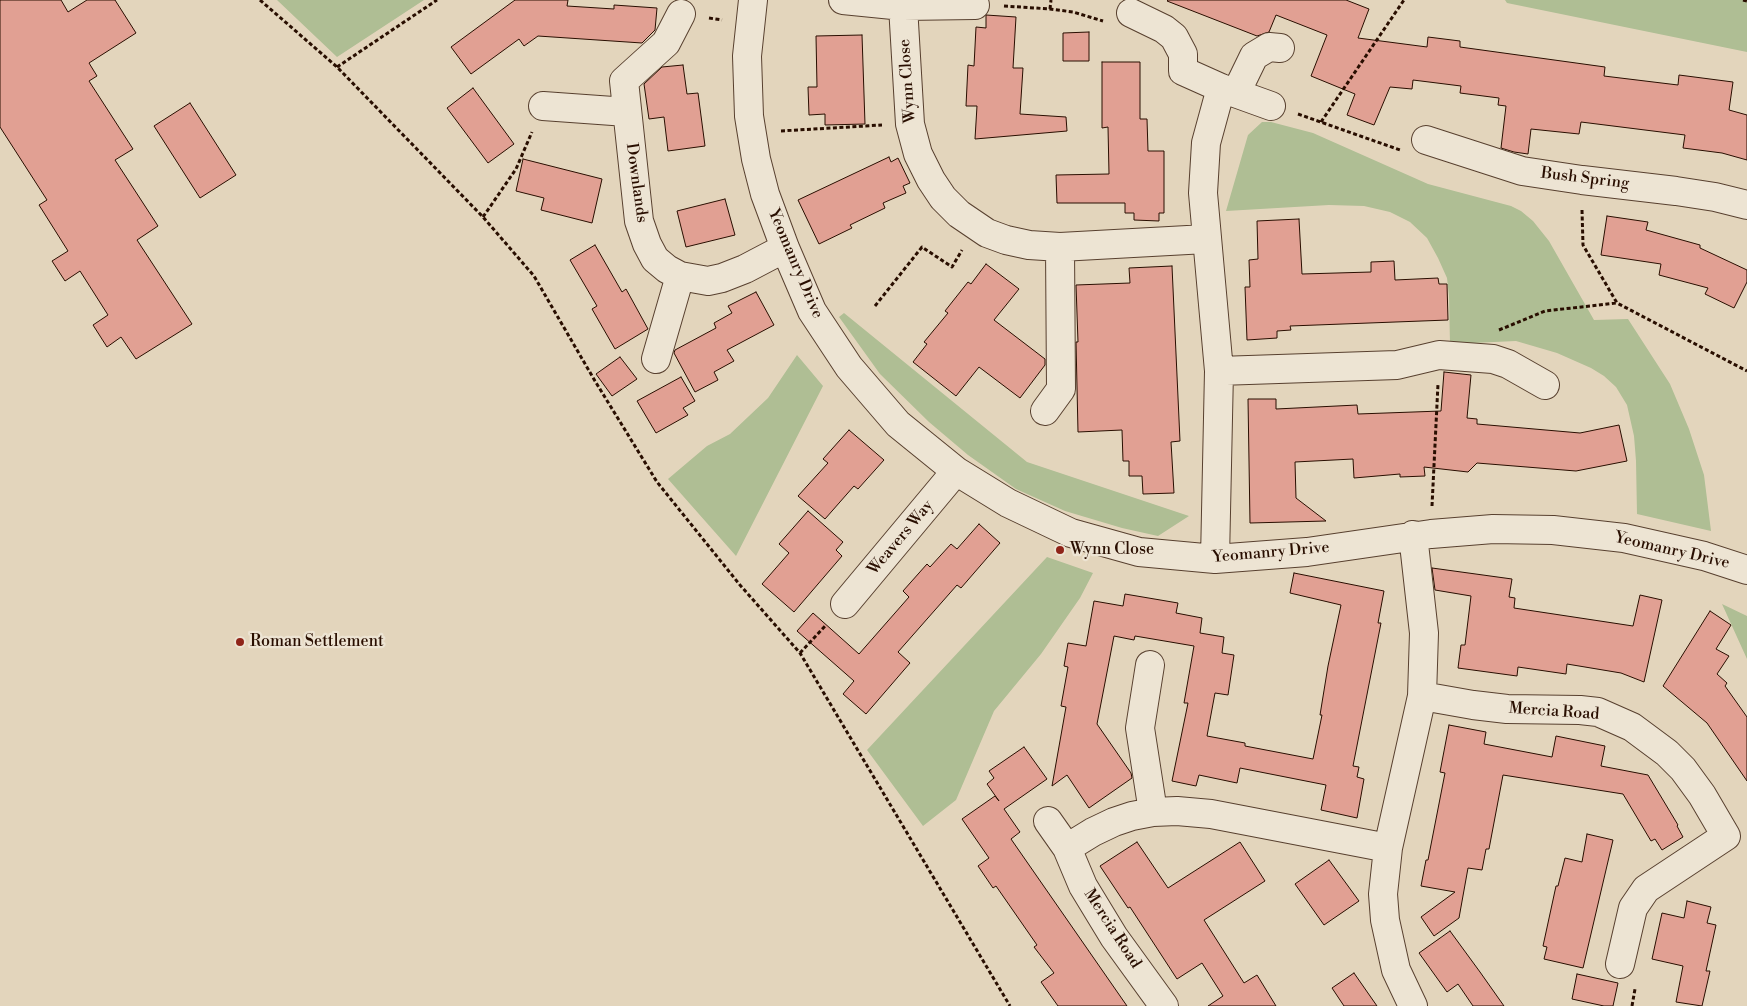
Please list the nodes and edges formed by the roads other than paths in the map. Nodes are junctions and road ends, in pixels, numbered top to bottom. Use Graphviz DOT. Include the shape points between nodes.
graph roads {
  1 [pos="843,0"];
  2 [pos="975,5"];
  3 [pos="903,6"];
  4 [pos="751,12"];
  5 [pos="681,14"];
  6 [pos="1119,18"];
  7 [pos="1280,48"];
  8 [pos="1229,90"];
  9 [pos="543,106"];
  10 [pos="1271,106"];
  11 [pos="627,112"];
  12 [pos="1426,140"];
  13 [pos="1747,205"];
  14 [pos="1206,239"];
  15 [pos="1060,247"];
  16 [pos="785,248"];
  17 [pos="680,276"];
  18 [pos="656,359"];
  19 [pos="1219,371"];
  20 [pos="1545,385"];
  21 [pos="1045,411"];
  22 [pos="956,471"];
  23 [pos="1422,535"];
  24 [pos="1215,560"];
  25 [pos="1747,570"];
  26 [pos="845,604"];
  27 [pos="1150,665"];
  28 [pos="1422,696"];
  29 [pos="1153,812"];
  30 [pos="1048,821"];
  31 [pos="1067,848"];
  32 [pos="1388,848"];
  33 [pos="1620,964"];
  34 [pos="1164,1006"];
  35 [pos="1413,1006"];
  1 -- 3 [label="street"];
  2 -- 3 [label="street"];
  3 -- 15 [label="street, Wynn Close" via="910,124 918,154 931,180 943,198 976,226 1006,240"];
  4 -- 16 [label="street, Yeomanry Drive" via="747,56 749,116 765,194"];
  5 -- 11 [label="street, Downlands" via="666,43 624,81"];
  6 -- 8 [label="street" via="1164,29 1174,37 1183,54 1183,71"];
  7 -- 8 [label="street" via="1269,47 1254,56"];
  8 -- 10 [label="street"];
  8 -- 14 [label="street" via="1206,143 1203,193"];
  9 -- 11 [label="street"];
  11 -- 17 [label="street, Downlands" via="640,221 647,244 655,259"];
  12 -- 13 [label="street, Bush Spring" via="1522,171 1676,191"];
  14 -- 15 [label="street, Wynn Close"];
  14 -- 19 [label="street"];
  15 -- 21 [label="street" via="1061,389"];
  16 -- 17 [label="street, Downlands" via="722,278 708,281"];
  16 -- 22 [label="street, Yeomanry Drive" via="812,312 849,366 898,424"];
  17 -- 18 [label="street"];
  19 -- 20 [label="street" via="1397,365 1439,355 1494,359"];
  19 -- 24 [label="street"];
  22 -- 24 [label="street, Yeomanry Drive" via="1008,503 1071,533 1139,552"];
  22 -- 26 [label="street, Weavers Way"];
  23 -- 24 [label="street, Yeomanry Drive" via="1307,552"];
  23 -- 25 [label="street, Yeomanry Drive" via="1493,528 1554,530 1624,538 1704,556"];
  23 -- 28 [label="street"];
  27 -- 29 [label="street" via="1140,728"];
  28 -- 32 [label="street"];
  28 -- 33 [label="street, Mercia Road" via="1507,709 1598,712 1632,727 1683,769 1726,836 1646,889 1633,908"];
  29 -- 31 [label="street" via="1114,822"];
  29 -- 32 [label="street" via="1210,814"];
  30 -- 31 [label="street, Mercia Road"];
  31 -- 34 [label="street, Mercia Road" via="1083,886 1114,937"];
  32 -- 35 [label="street" via="1383,894 1385,920 1396,970"];
}
